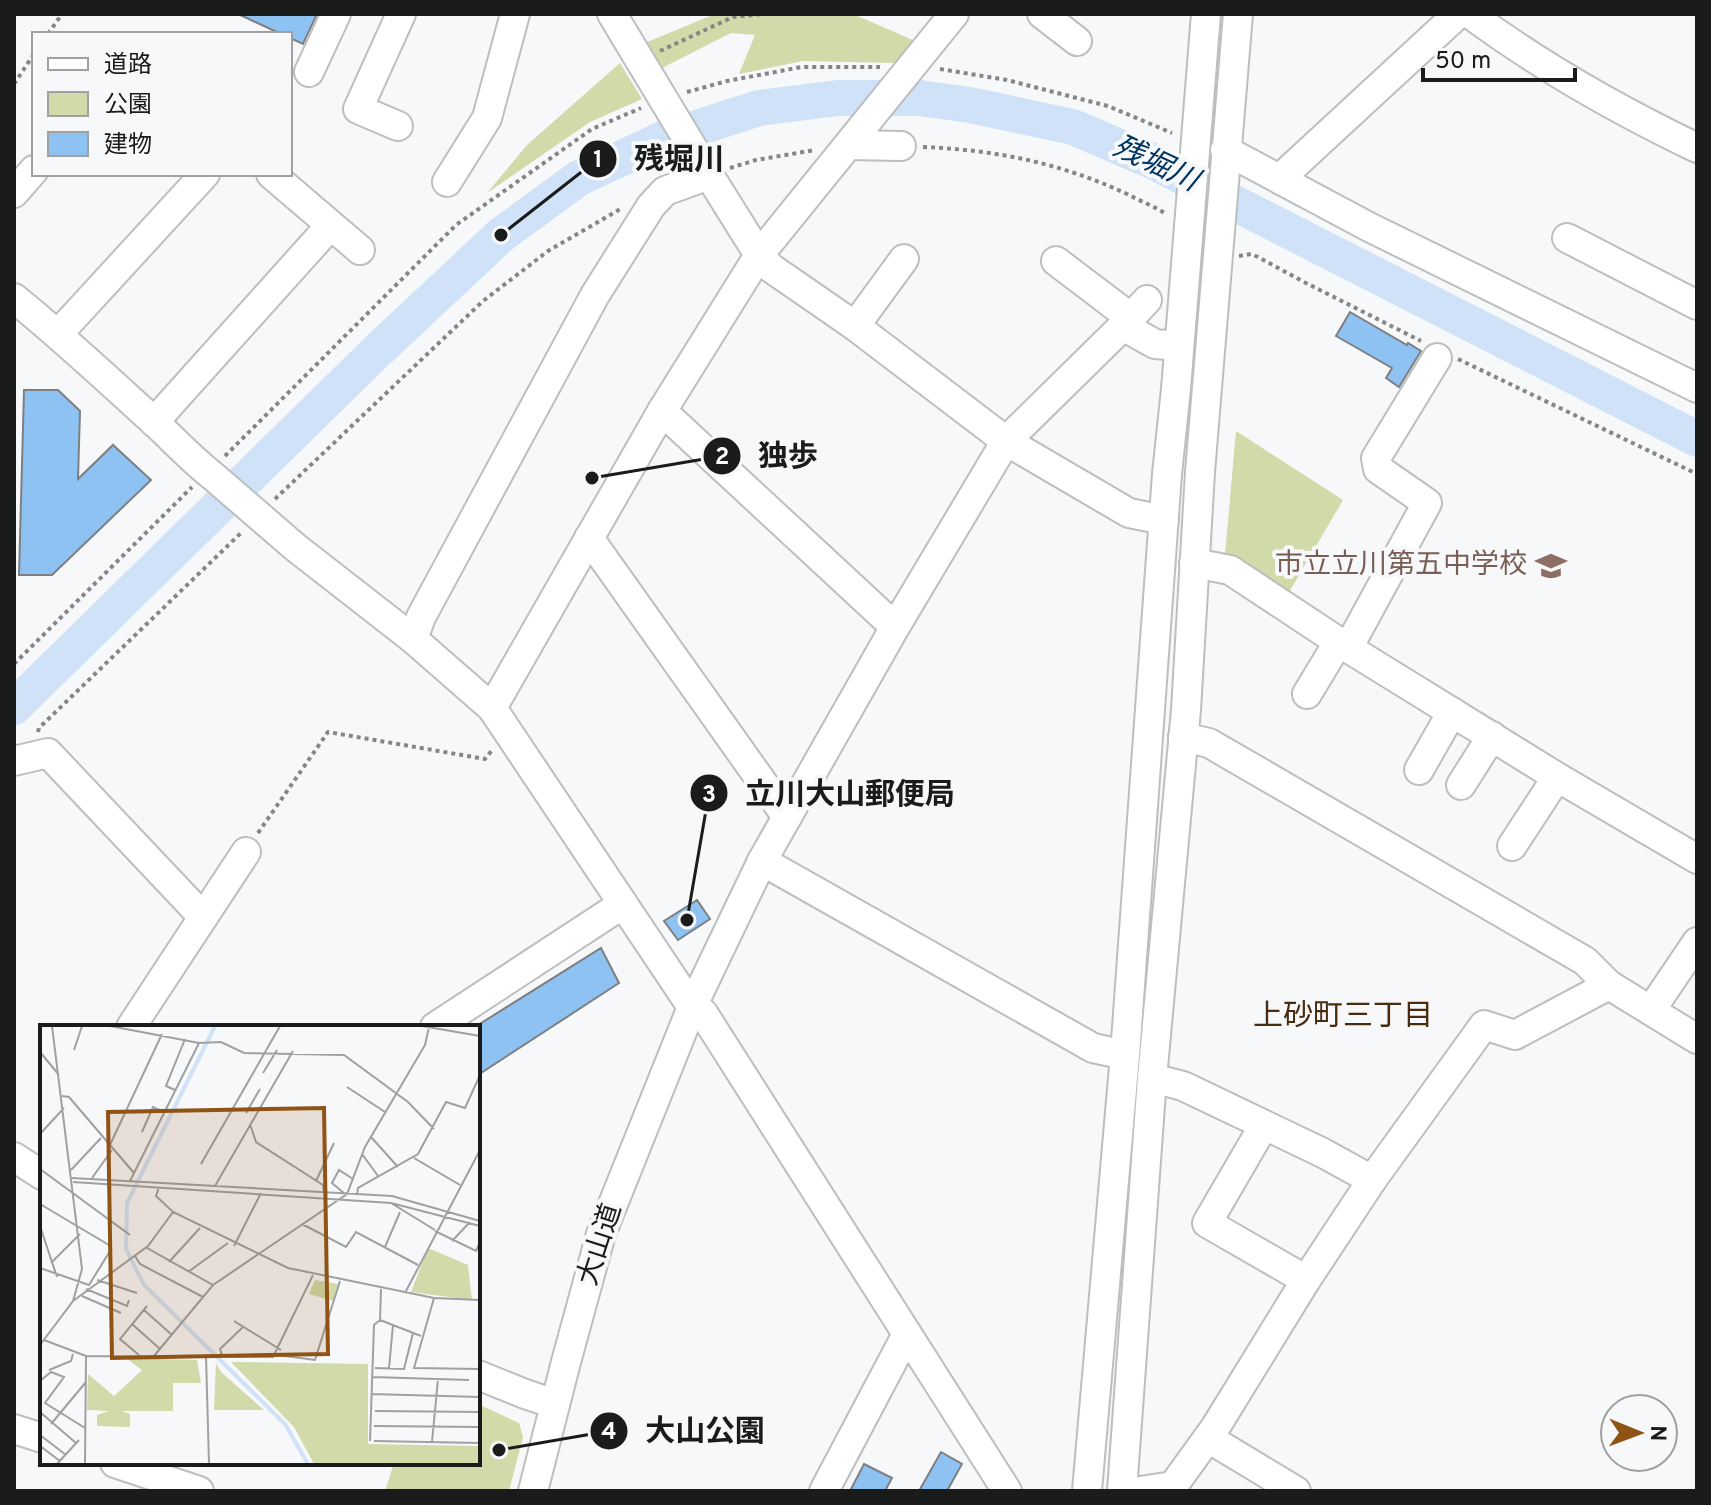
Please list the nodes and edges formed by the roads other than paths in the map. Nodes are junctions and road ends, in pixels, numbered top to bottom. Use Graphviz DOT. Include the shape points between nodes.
graph roads {
  1 [pos="336,14"];
  2 [pos="401,14"];
  3 [pos="515,14"];
  4 [pos="612,14"];
  5 [pos="953,14"];
  6 [pos="1042,14"];
  7 [pos="1206,14"];
  8 [pos="1238,14"];
  9 [pos="1453,16"];
  10 [pos="1077,41"];
  11 [pos="309,72"];
  12 [pos="398,126"];
  13 [pos="852,142"];
  14 [pos="901,146"];
  15 [pos="1697,148"];
  16 [pos="1225,158"];
  17 [pos="706,170"];
  18 [pos="32,172"];
  19 [pos="203,176"];
  20 [pos="273,176"];
  21 [pos="1281,180"];
  22 [pos="447,182"];
  23 [pos="14,193"];
  24 [pos="330,226"];
  25 [pos="1567,238"];
  26 [pos="360,250"];
  27 [pos="759,255"];
  28 [pos="904,259"];
  29 [pos="1056,261"];
  30 [pos="14,298"];
  31 [pos="1697,305"];
  32 [pos="1134,315"];
  33 [pos="855,326"];
  34 [pos="58,334"];
  35 [pos="1179,346"];
  36 [pos="1440,353"];
  37 [pos="1697,388"];
  38 [pos="662,411"];
  39 [pos="154,422"];
  40 [pos="1006,441"];
  41 [pos="1200,472"];
  42 [pos="1167,474"];
  43 [pos="1164,520"];
  44 [pos="589,538"];
  45 [pos="1194,563"];
  46 [pos="895,627"];
  47 [pos="413,639"];
  48 [pos="1344,645"];
  49 [pos="1152,688"];
  50 [pos="1307,694"];
  51 [pos="492,708"];
  52 [pos="1452,712"];
  53 [pos="1184,723"];
  54 [pos="1492,736"];
  55 [pos="14,761"];
  56 [pos="1419,770"];
  57 [pos="1557,777"];
  58 [pos="1461,785"];
  59 [pos="787,817"];
  60 [pos="1512,846"];
  61 [pos="246,852"];
  62 [pos="1696,855"];
  63 [pos="762,861"];
  64 [pos="623,904"];
  65 [pos="203,917"];
  66 [pos="1693,958"];
  67 [pos="1609,985"];
  68 [pos="692,1007"];
  69 [pos="1651,1010"];
  70 [pos="132,1025"];
  71 [pos="438,1025"];
  72 [pos="1697,1039"];
  73 [pos="1125,1055"];
  74 [pos="1152,1078"];
  75 [pos="1264,1125"];
  76 [pos="14,1157"];
  77 [pos="40,1170"];
  78 [pos="1372,1180"];
  79 [pos="1306,1280"];
  80 [pos="907,1334"];
  81 [pos="480,1376"];
  82 [pos="555,1404"];
  83 [pos="14,1429"];
  84 [pos="40,1437"];
  85 [pos="1208,1438"];
  86 [pos="121,1465"];
  87 [pos="199,1491"];
  88 [pos="533,1491"];
  89 [pos="824,1491"];
  90 [pos="1007,1491"];
  91 [pos="1087,1491"];
  92 [pos="1122,1491"];
  93 [pos="1140,1491"];
  94 [pos="1296,1491"];
  1 -- 11 [label="street"];
  2 -- 12 [label="street" via="358,109"];
  3 -- 22 [label="street" via="487,118"];
  4 -- 17 [label="street"];
  5 -- 13 [label="street"];
  6 -- 10 [label="street"];
  7 -- 35 [label="street" via="1195,152 1180,219"];
  8 -- 16 [label="street"];
  9 -- 15 [label="street"];
  9 -- 21 [label="street"];
  13 -- 14 [label="street"];
  13 -- 27 [label="street"];
  16 -- 21 [label="street" via="1258,166"];
  16 -- 41 [label="street"];
  17 -- 27 [label="street"];
  17 -- 47 [label="street" via="665,191 651,206 595,295"];
  18 -- 23 [label="street"];
  19 -- 34 [label="street"];
  20 -- 24 [label="street"];
  21 -- 37 [label="street"];
  24 -- 26 [label="street"];
  24 -- 39 [label="street"];
  25 -- 31 [label="street"];
  27 -- 33 [label="street"];
  27 -- 38 [label="street"];
  28 -- 33 [label="street"];
  29 -- 32 [label="street"];
  30 -- 34 [label="street"];
  32 -- 35 [label="street" via="1155,344"];
  32 -- 40 [label="street, 大山道"];
  33 -- 40 [label="street"];
  34 -- 39 [label="street"];
  35 -- 42 [label="street"];
  36 -- 48 [label="street" via="1376,458 1378,469 1427,503"];
  38 -- 44 [label="street"];
  38 -- 46 [label="street"];
  39 -- 47 [label="street" via="207,478"];
  40 -- 43 [label="street" via="1129,513"];
  40 -- 46 [label="street, 大山道"];
  41 -- 42 [label="street" via="1191,461"];
  41 -- 45 [label="street"];
  42 -- 43 [label="street"];
  43 -- 49 [label="street"];
  44 -- 51 [label="street"];
  44 -- 59 [label="street"];
  45 -- 48 [label="street" via="1230,570"];
  45 -- 53 [label="street"];
  46 -- 59 [label="street, 大山道"];
  47 -- 51 [label="street"];
  48 -- 50 [label="street"];
  48 -- 52 [label="street"];
  49 -- 53 [label="street" via="1160,707"];
  49 -- 73 [label="street"];
  51 -- 64 [label="street"];
  52 -- 54 [label="street"];
  52 -- 56 [label="street"];
  53 -- 67 [label="street" via="1209,743 1585,961"];
  53 -- 74 [label="street"];
  54 -- 57 [label="street"];
  54 -- 58 [label="street"];
  55 -- 65 [label="street" via="48,753"];
  57 -- 60 [label="street"];
  57 -- 62 [label="street"];
  59 -- 63 [label="street, 大山道"];
  61 -- 65 [label="street"];
  63 -- 68 [label="street, 大山道"];
  63 -- 73 [label="street" via="1093,1048"];
  64 -- 68 [label="street"];
  64 -- 71 [label="street"];
  65 -- 70 [label="street"];
  66 -- 69 [label="street"];
  67 -- 69 [label="street"];
  67 -- 78 [label="street" via="1515,1035 1484,1025"];
  68 -- 80 [label="street" via="703,1013"];
  68 -- 82 [label="street, 大山道" via="601,1234"];
  69 -- 72 [label="street"];
  73 -- 91 [label="street"];
  74 -- 75 [label="street" via="1183,1086"];
  74 -- 92 [label="street"];
  75 -- 78 [label="street"];
  75 -- 79 [label="street" via="1207,1223"];
  76 -- 77 [label="street"];
  78 -- 79 [label="street"];
  79 -- 85 [label="street"];
  80 -- 89 [label="street"];
  80 -- 90 [label="street"];
  81 -- 82 [label="street"];
  82 -- 88 [label="street, 大山道"];
  83 -- 84 [label="street"];
  85 -- 93 [label="street" via="1173,1486"];
  85 -- 94 [label="street"];
  86 -- 87 [label="street"];
}
